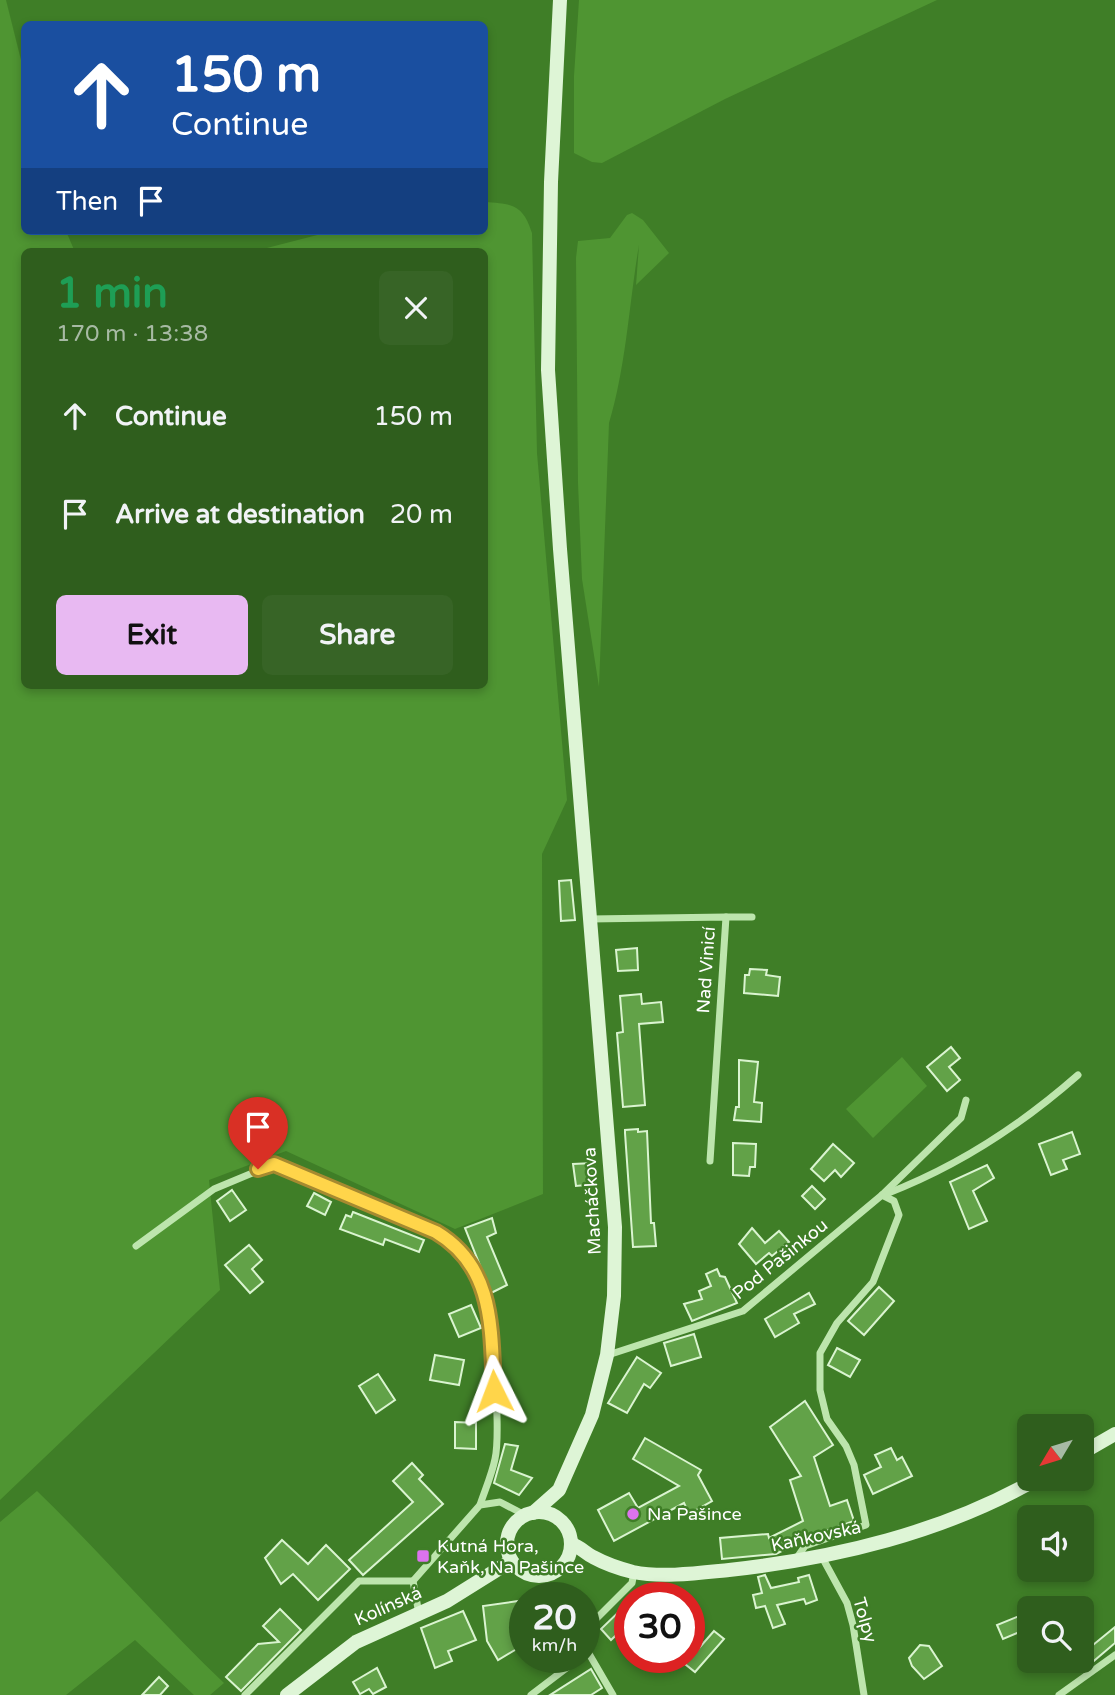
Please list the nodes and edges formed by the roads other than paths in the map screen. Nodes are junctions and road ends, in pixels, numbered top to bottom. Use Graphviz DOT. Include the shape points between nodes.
graph roads {
  1 [pos="560,0"];
  2 [pos="726,917"];
  3 [pos="752,917"];
  4 [pos="590,919"];
  5 [pos="1078,1075"];
  6 [pos="966,1100"];
  7 [pos="710,1161"];
  8 [pos="882,1195"];
  9 [pos="136,1246"];
  10 [pos="607,1355"];
  11 [pos="1115,1434"];
  12 [pos="1094,1446"];
  13 [pos="559,1490"];
  14 [pos="1017,1490"];
  15 [pos="480,1505"];
  16 [pos="529,1514"];
  17 [pos="559,1520"];
  18 [pos="571,1544"];
  19 [pos="592,1557"];
  20 [pos="822,1557"];
  21 [pos="511,1561"];
  22 [pos="565,1563"];
  23 [pos="793,1563"];
  24 [pos="634,1572"];
  25 [pos="413,1581"];
  26 [pos="419,1614"];
  27 [pos="600,1615"];
  28 [pos="1115,1655"];
  29 [pos="560,1673"];
  30 [pos="597,1673"];
  31 [pos="245,1695"];
  32 [pos="287,1695"];
  33 [pos="531,1695"];
  34 [pos="613,1695"];
  35 [pos="864,1695"];
  36 [pos="1059,1695"];
  1 -- 4 [label="street, Macháčkova" via="548,370"];
  2 -- 3 [label="street"];
  2 -- 4 [label="street, Nad Vinicí"];
  2 -- 7 [label="street, Nad Vinicí"];
  4 -- 10 [label="street, Macháčkova" via="615,1227"];
  5 -- 8 [label="street, Pod Pašinkou" via="998,1139"];
  6 -- 8 [label="street, Pod Pašinkou" via="961,1118"];
  8 -- 10 [label="street, Pod Pašinkou" via="743,1311"];
  8 -- 23 [label="street" via="894,1201 899,1215 888,1246 873,1282 837,1323 820,1353 820,1390 827,1419 854,1465 866,1525 805,1546"];
  9 -- 15 [label="street" via="214,1189 274,1164 436,1232 468,1257 478,1274 489,1319 497,1440 496,1458"];
  10 -- 13 [label="street, Macháčkova" via="592,1415"];
  11 -- 12 [label="street"];
  13 -- 16 [label="street"];
  13 -- 17 [label="street"];
  14 -- 20 [label="street, Kaňkovská" via="940,1524"];
  15 -- 16 [label="street" via="500,1502"];
  15 -- 25 [label="street"];
  16 -- 17 [label="street"];
  16 -- 21 [label="street" via="508,1535"];
  17 -- 18 [label="street"];
  18 -- 19 [label="street, Kaňkovská"];
  18 -- 22 [label="street"];
  19 -- 22 [label="street"];
  19 -- 24 [label="street, Kaňkovská"];
  20 -- 23 [label="street, Kaňkovská"];
  20 -- 35 [label="street, Tolpy" via="847,1603"];
  21 -- 22 [label="street" via="537,1576 548,1575"];
  21 -- 26 [label="street, Kolínská" via="480,1583"];
  23 -- 24 [label="street, Kaňkovská" via="698,1574"];
  24 -- 27 [label="street" via="632,1583"];
  25 -- 26 [label="street"];
  25 -- 31 [label="street" via="359,1581"];
  26 -- 32 [label="street, Kolínská" via="356,1642"];
  28 -- 36 [label="street"];
  29 -- 33 [label="street"];
  30 -- 34 [label="street"];
}
